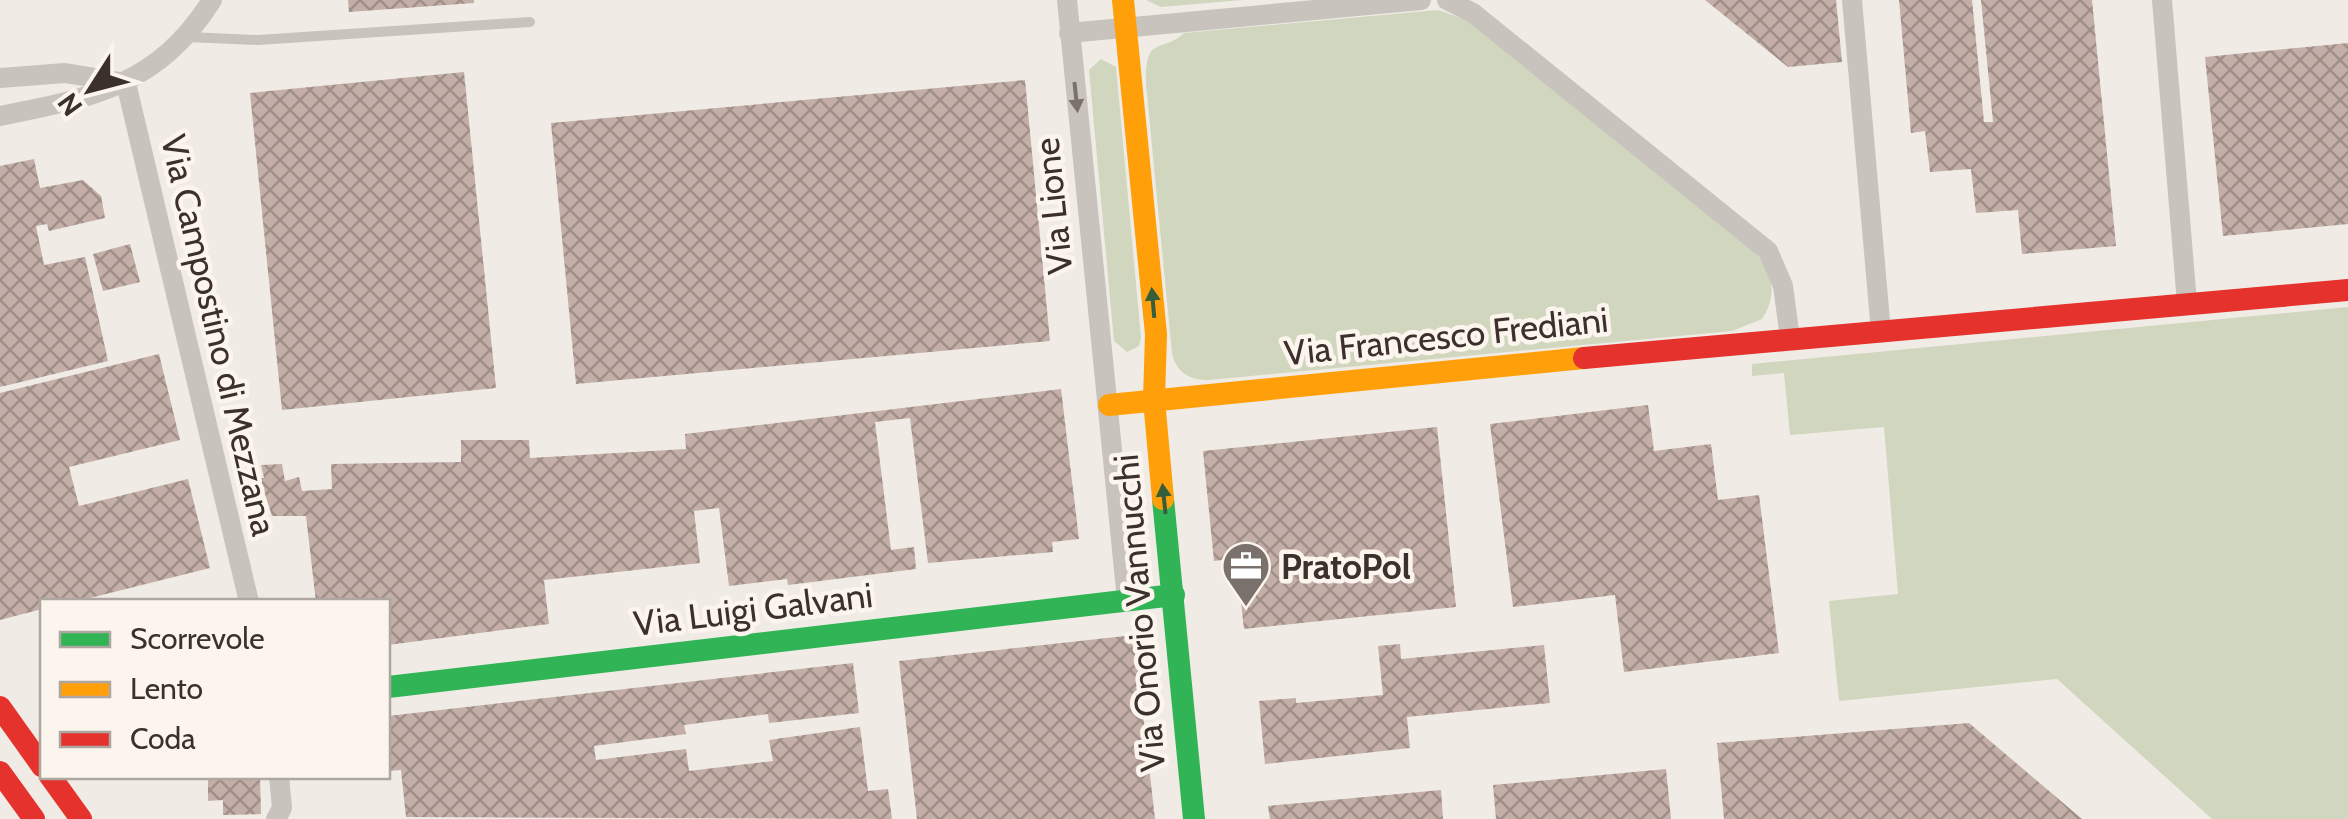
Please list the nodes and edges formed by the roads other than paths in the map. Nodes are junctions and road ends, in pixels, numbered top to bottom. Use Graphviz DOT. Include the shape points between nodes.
graph roads {
  1 [pos="212,0"];
  2 [pos="1067,0"];
  3 [pos="1123,0"];
  4 [pos="1422,0"];
  5 [pos="1447,0"];
  6 [pos="1852,0"];
  7 [pos="2162,0"];
  8 [pos="530,22"];
  9 [pos="1126,27"];
  10 [pos="1069,33"];
  11 [pos="188,36"];
  12 [pos="0,78"];
  13 [pos="126,83"];
  14 [pos="0,116"];
  15 [pos="2348,290"];
  16 [pos="2186,303"];
  17 [pos="1881,332"];
  18 [pos="1790,338"];
  19 [pos="1154,400"];
  20 [pos="1109,405"];
  21 [pos="1174,596"];
  22 [pos="248,599"];
  23 [pos="1128,600"];
  24 [pos="390,688"];
  25 [pos="0,707"];
  26 [pos="40,763"];
  27 [pos="0,772"];
  28 [pos="52,779"];
  29 [pos="279,779"];
  30 [pos="34,819"];
  31 [pos="80,819"];
  32 [pos="276,819"];
  33 [pos="1194,819"];
  1 -- 11 [label="street"];
  2 -- 10 [label="street, Via Lione"];
  3 -- 9 [label="main road"];
  4 -- 9 [label="street"];
  5 -- 18 [label="street" via="1473,12 1768,251 1783,286"];
  6 -- 17 [label="street"];
  7 -- 16 [label="street"];
  8 -- 11 [label="lane" via="258,40"];
  9 -- 10 [label="street"];
  19 -- 9 [label="main road, one-way" via="1156,334"];
  10 -- 20 [label="street, Via Lione, one-way"];
  11 -- 13 [label="street"];
  12 -- 13 [label="street" via="64,72"];
  13 -- 14 [label="street" via="74,102"];
  13 -- 22 [label="street, Via Campostino di Mezzana"];
  15 -- 16 [label="main road, Via Francesco Frediani"];
  16 -- 17 [label="main road, Via Francesco Frediani"];
  17 -- 18 [label="main road, Via Francesco Frediani"];
  18 -- 19 [label="main road, Via Francesco Frediani"];
  19 -- 20 [label="main road, Via Francesco Frediani"];
  21 -- 19 [label="main road, Via Onorio Vannucchi, one-way"];
  20 -- 23 [label="street, Via Onorio Vannucchi"];
  21 -- 23 [label="main road, Via Luigi Galvani"];
  21 -- 33 [label="main road, Via Onorio Vannucchi"];
  23 -- 24 [label="main road, Via Luigi Galvani"];
  25 -- 26 [label="main road"];
  27 -- 30 [label="main road"];
  28 -- 31 [label="main road"];
  29 -- 32 [label="street" via="282,808"];
}
